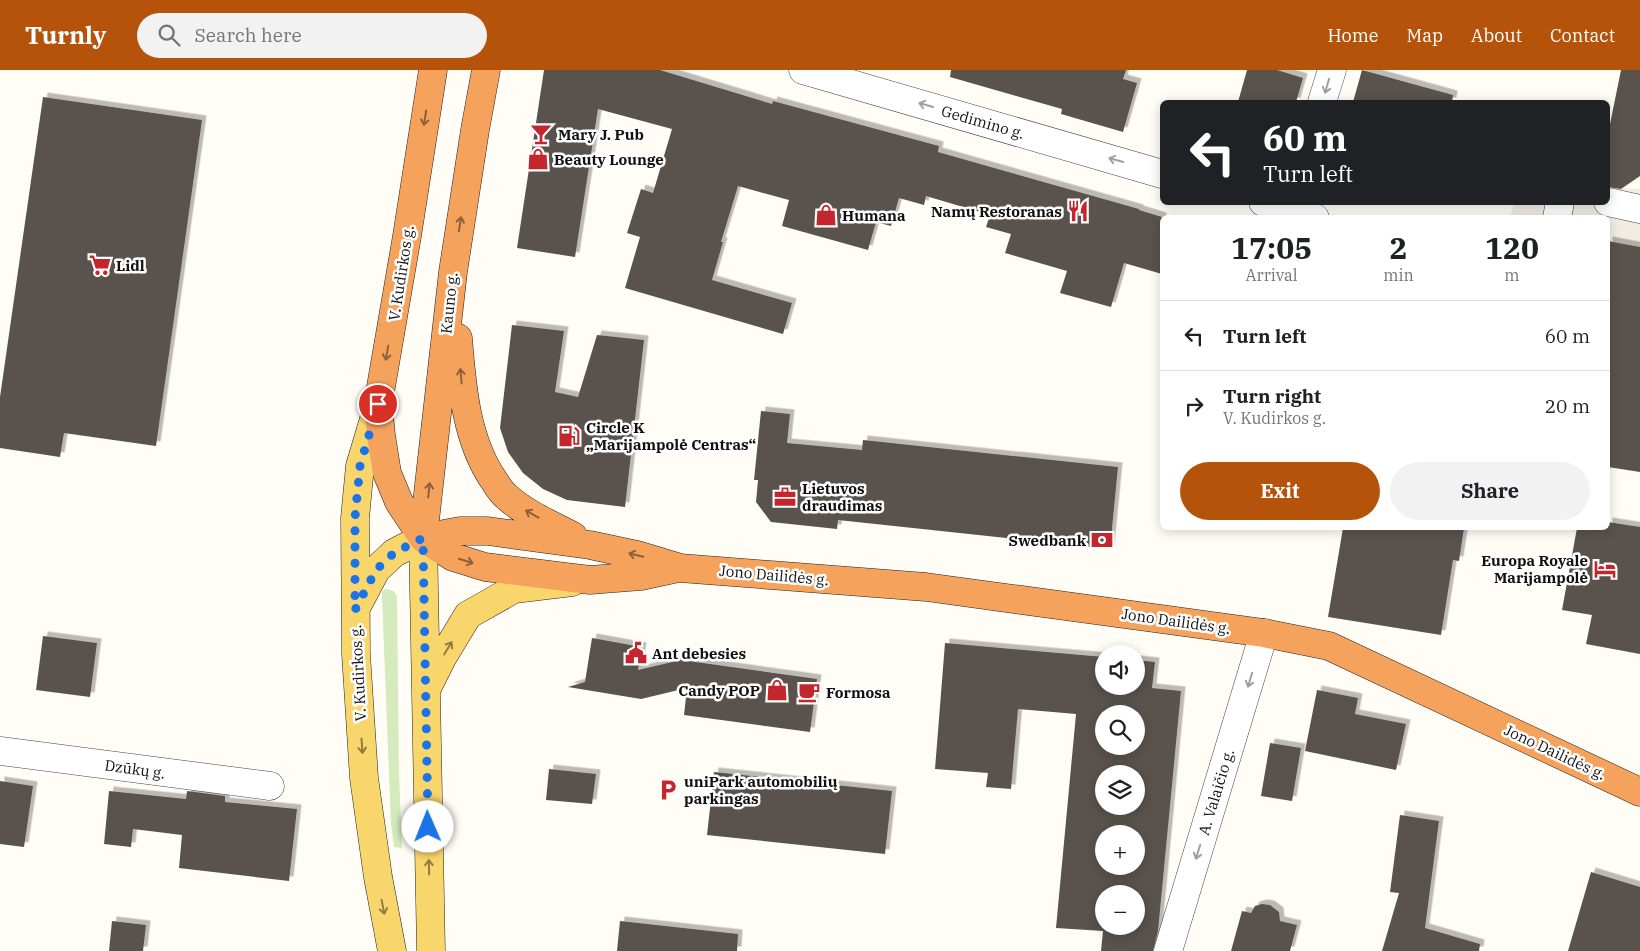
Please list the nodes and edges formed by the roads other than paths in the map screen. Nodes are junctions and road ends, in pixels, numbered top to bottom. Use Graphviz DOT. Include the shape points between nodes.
graph roads {
  1 [pos="433,70"];
  2 [pos="486,70"];
  3 [pos="1332,70"];
  4 [pos="812,72"];
  5 [pos="1323,100"];
  6 [pos="1160,173"];
  7 [pos="1610,202"];
  8 [pos="1277,205"];
  9 [pos="1640,209"];
  10 [pos="1300,210"];
  11 [pos="452,272"];
  12 [pos="378,404"];
  13 [pos="423,538"];
  14 [pos="590,545"];
  15 [pos="680,568"];
  16 [pos="590,580"];
  17 [pos="355,610"];
  18 [pos="1264,633"];
  19 [pos="425,692"];
  20 [pos="0,751"];
  21 [pos="270,786"];
  22 [pos="1640,792"];
  23 [pos="392,951"];
  24 [pos="431,951"];
  25 [pos="1168,951"];
  1 -- 12 [label="highway, V. Kudirkos g., one-way"];
  11 -- 2 [label="highway, Kauno g., one-way"];
  3 -- 5 [label="street, one-way"];
  6 -- 4 [label="street, Gedimino g., one-way"];
  7 -- 9 [label="street"];
  8 -- 10 [label="street"];
  13 -- 11 [label="highway, Kauno g., one-way"];
  14 -- 11 [label="highway, one-way" via="526,512 505,496 486,469 472,434 461,383"];
  12 -- 13 [label="highway" via="387,473 399,502"];
  12 -- 17 [label="main road, V. Kudirkos g." via="360,466 355,518"];
  13 -- 14 [label="highway" via="460,531 488,531"];
  13 -- 16 [label="highway, one-way" via="452,557 485,567"];
  13 -- 17 [label="main road" via="394,553 376,570"];
  13 -- 19 [label="main road"];
  15 -- 14 [label="highway, one-way"];
  15 -- 16 [label="highway" via="641,576"];
  15 -- 18 [label="highway, Jono Dailidės g." via="926,587"];
  19 -- 16 [label="main road, one-way" via="468,615 514,589"];
  17 -- 23 [label="main road, V. Kudirkos g., one-way" via="364,778"];
  18 -- 22 [label="highway, Jono Dailidės g." via="1329,646"];
  18 -- 25 [label="street, A. Valaičio g., one-way"];
  24 -- 19 [label="main road, one-way"];
  20 -- 21 [label="street, Dzūkų g."];
}
